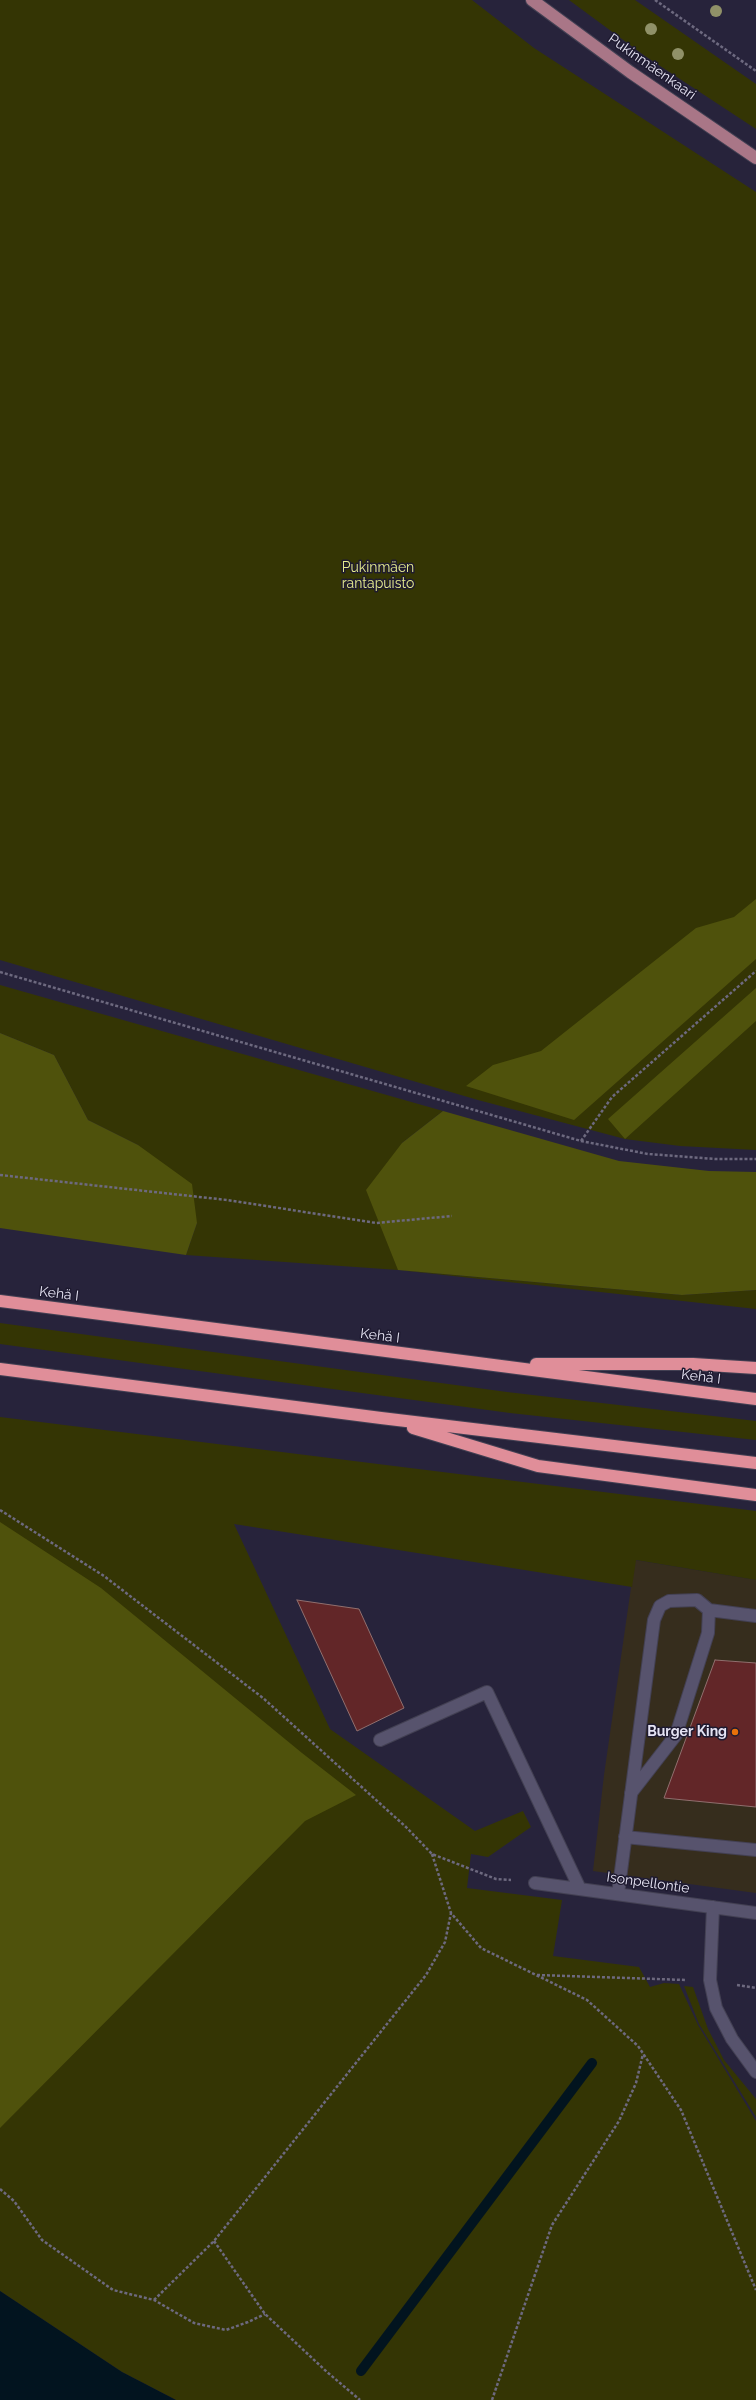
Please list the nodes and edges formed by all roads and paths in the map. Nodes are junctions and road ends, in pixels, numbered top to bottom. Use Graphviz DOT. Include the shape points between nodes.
graph roads {
  1 [pos="532,0"];
  2 [pos="655,0"];
  3 [pos="756,71"];
  4 [pos="756,158"];
  5 [pos="756,971"];
  6 [pos="0,972"];
  7 [pos="581,1141"];
  8 [pos="756,1159"];
  9 [pos="0,1175"];
  10 [pos="452,1216"];
  11 [pos="0,1301"];
  12 [pos="484,1364"];
  13 [pos="756,1368"];
  14 [pos="0,1369"];
  15 [pos="756,1399"];
  16 [pos="381,1418"];
  17 [pos="756,1463"];
  18 [pos="756,1495"];
  19 [pos="0,1510"];
  20 [pos="710,1610"];
  21 [pos="756,1616"];
  22 [pos="380,1740"];
  23 [pos="631,1793"];
  24 [pos="625,1837"];
  25 [pos="756,1850"];
  26 [pos="432,1854"];
  27 [pos="535,1883"];
  28 [pos="580,1889"];
  29 [pos="618,1894"];
  30 [pos="713,1907"];
  31 [pos="451,1913"];
  32 [pos="756,1913"];
  33 [pos="536,1975"];
  34 [pos="710,1980"];
  35 [pos="756,1988"];
  36 [pos="644,2053"];
  37 [pos="756,2072"];
  38 [pos="0,2189"];
  39 [pos="214,2241"];
  40 [pos="756,2290"];
  41 [pos="154,2300"];
  42 [pos="265,2314"];
  43 [pos="360,2400"];
  44 [pos="492,2400"];
  1 -- 4 [label="main road, Pukinmäenkaari" via="630,72"];
  2 -- 3 [label="path"];
  5 -- 7 [label="path" via="612,1097"];
  6 -- 7 [label="path"];
  7 -- 8 [label="path" via="648,1154"];
  9 -- 10 [label="path" via="227,1200 376,1223"];
  11 -- 12 [label="highway, Kehä I"];
  12 -- 13 [label="highway" via="693,1364"];
  12 -- 15 [label="highway, Kehä I"];
  14 -- 16 [label="highway"];
  16 -- 17 [label="highway"];
  16 -- 18 [label="highway" via="538,1466"];
  19 -- 26 [label="path" via="104,1576 262,1698"];
  20 -- 21 [label="street"];
  20 -- 23 [label="street" via="708,1633 676,1735"];
  20 -- 23 [label="street" via="697,1600 669,1601 660,1606 654,1620"];
  22 -- 28 [label="street" via="487,1692"];
  23 -- 24 [label="street"];
  24 -- 25 [label="street"];
  24 -- 29 [label="street"];
  26 -- 27 [label="path" via="496,1879"];
  26 -- 31 [label="path"];
  27 -- 28 [label="street, Isonpellontie"];
  28 -- 29 [label="street, Isonpellontie"];
  29 -- 30 [label="street, Isonpellontie"];
  30 -- 32 [label="street, Isonpellontie"];
  30 -- 34 [label="street"];
  31 -- 33 [label="path" via="481,1948"];
  31 -- 39 [label="path" via="445,1942 426,1975"];
  33 -- 34 [label="path"];
  33 -- 36 [label="path" via="587,2000"];
  34 -- 35 [label="path"];
  34 -- 37 [label="street" via="719,2014 732,2039"];
  36 -- 40 [label="path" via="681,2110"];
  36 -- 44 [label="path" via="636,2083 619,2121 552,2225"];
  38 -- 41 [label="path" via="14,2201 42,2240 113,2290"];
  39 -- 41 [label="path"];
  39 -- 42 [label="path"];
  41 -- 42 [label="path" via="194,2323 226,2330"];
  42 -- 43 [label="path"];
}
